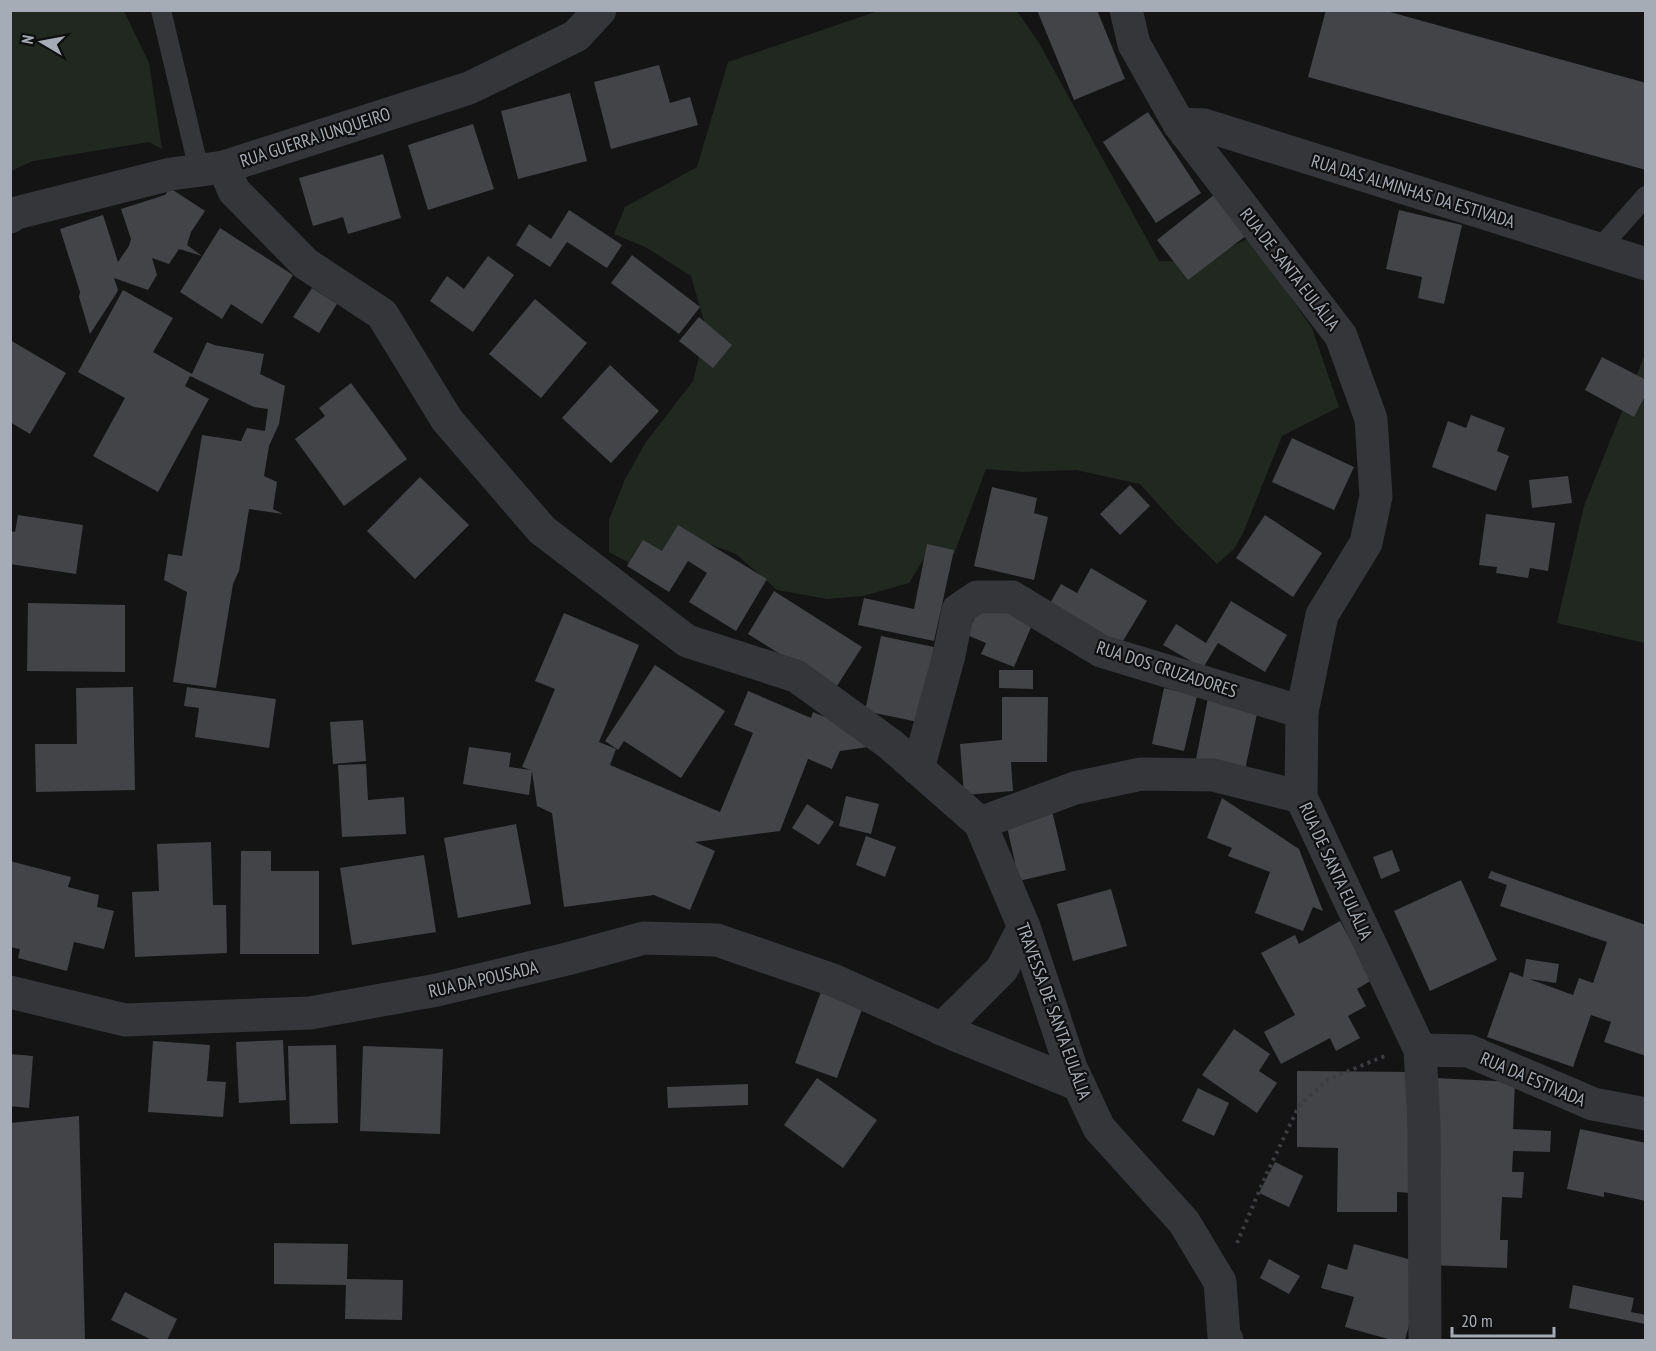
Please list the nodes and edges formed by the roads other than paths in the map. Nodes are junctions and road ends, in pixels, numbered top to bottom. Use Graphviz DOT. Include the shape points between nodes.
graph roads {
  1 [pos="161,10"];
  2 [pos="600,10"];
  3 [pos="1126,10"];
  4 [pos="1179,124"];
  5 [pos="211,169"];
  6 [pos="1646,196"];
  7 [pos="10,217"];
  8 [pos="1599,249"];
  9 [pos="1646,264"];
  10 [pos="1302,712"];
  11 [pos="918,769"];
  12 [pos="1301,797"];
  13 [pos="980,823"];
  14 [pos="1024,927"];
  15 [pos="10,992"];
  16 [pos="941,1029"];
  17 [pos="1420,1050"];
  18 [pos="1079,1085"];
  19 [pos="1646,1114"];
  20 [pos="1227,1341"];
  21 [pos="1425,1341"];
  1 -- 5 [label="lane"];
  2 -- 5 [label="street, RUA GUERRA JUNQUEIRO" via="576,36 469,88"];
  3 -- 4 [label="street, RUA DE SANTA EULÁLIA" via="1134,44"];
  4 -- 8 [label="street, RUA DAS ALMINHAS DA ESTIVADA" via="1204,125"];
  4 -- 10 [label="street, RUA DE SANTA EULÁLIA" via="1341,336 1371,419 1376,496 1366,543 1322,615"];
  5 -- 7 [label="street, RUA GUERRA JUNQUEIRO" via="171,174"];
  5 -- 11 [label="street" via="306,264 382,314 447,420 542,530 687,641 796,676"];
  6 -- 8 [label="lane"];
  8 -- 9 [label="street, RUA DAS ALMINHAS DA ESTIVADA"];
  10 -- 11 [label="street, RUA DOS CRUZADORES" via="1101,651 1011,597 977,597 958,610"];
  10 -- 12 [label="street, RUA DE SANTA EULÁLIA"];
  11 -- 13 [label="street"];
  12 -- 13 [label="street" via="1213,775 1141,774 1075,788"];
  12 -- 17 [label="street, RUA DE SANTA EULÁLIA"];
  13 -- 14 [label="street, TRAVESSA DE SANTA EULÁLIA"];
  14 -- 16 [label="street" via="1002,969"];
  14 -- 18 [label="street, TRAVESSA DE SANTA EULÁLIA"];
  15 -- 16 [label="street, RUA DA POUSADA" via="125,1020 310,1013 437,990 644,938 717,940 832,980"];
  16 -- 18 [label="street, RUA DA POUSADA"];
  17 -- 19 [label="street, RUA DA ESTIVADA" via="1469,1051 1593,1104"];
  17 -- 21 [label="street, RUA DE SANTA EULÁLIA"];
  18 -- 20 [label="street, TRAVESSA DE SANTA EULÁLIA" via="1099,1128 1184,1222 1220,1282"];
}
